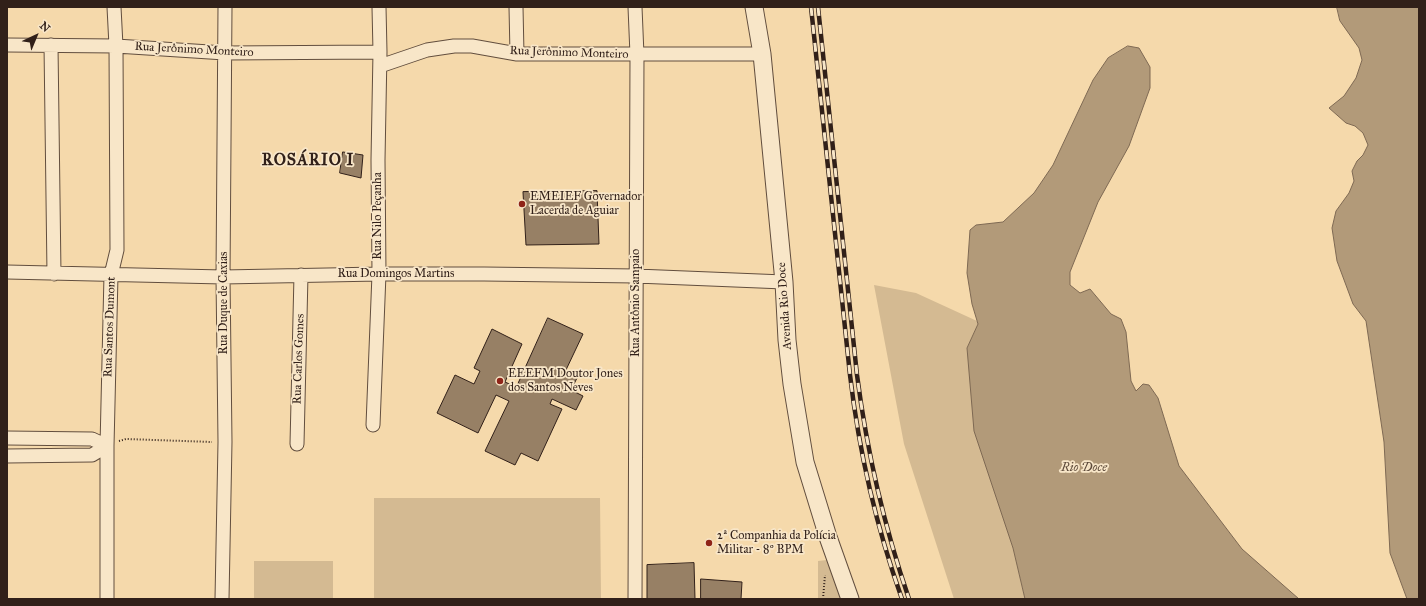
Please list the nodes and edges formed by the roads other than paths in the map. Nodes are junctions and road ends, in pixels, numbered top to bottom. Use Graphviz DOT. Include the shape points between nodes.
graph roads {
  1 [pos="114,7"];
  2 [pos="225,7"];
  3 [pos="379,7"];
  4 [pos="516,7"];
  5 [pos="635,7"];
  6 [pos="754,7"];
  7 [pos="7,45"];
  8 [pos="51,45"];
  9 [pos="116,46"];
  10 [pos="380,52"];
  11 [pos="225,53"];
  12 [pos="517,54"];
  13 [pos="762,54"];
  14 [pos="637,55"];
  15 [pos="380,66"];
  16 [pos="7,272"];
  17 [pos="54,274"];
  18 [pos="378,274"];
  19 [pos="111,275"];
  20 [pos="301,275"];
  21 [pos="636,276"];
  22 [pos="223,277"];
  23 [pos="784,282"];
  24 [pos="373,425"];
  25 [pos="7,438"];
  26 [pos="296,444"];
  27 [pos="107,446"];
  28 [pos="7,456"];
  29 [pos="107,599"];
  30 [pos="222,599"];
  31 [pos="635,599"];
  32 [pos="850,599"];
  1 -- 9 [label="street, Rua Santos Dumont"];
  2 -- 11 [label="street, Rua Duque de Caxias"];
  3 -- 10 [label="street, Rua Nilo Peçanha"];
  4 -- 12 [label="street"];
  5 -- 14 [label="street, Rua Antônio Sampaio"];
  6 -- 13 [label="street, Avenida Rio Doce"];
  7 -- 8 [label="street, Rua Jerônimo Monteiro"];
  8 -- 9 [label="street, Rua Jerônimo Monteiro"];
  8 -- 17 [label="street"];
  9 -- 11 [label="street, Rua Jerônimo Monteiro"];
  9 -- 19 [label="street, Rua Santos Dumont" via="117,250"];
  10 -- 11 [label="street, Rua Jerônimo Monteiro"];
  10 -- 15 [label="street, Rua Nilo Peçanha"];
  11 -- 22 [label="street, Rua Duque de Caxias"];
  12 -- 14 [label="street, Rua Jerônimo Monteiro"];
  12 -- 15 [label="street, Rua Jerônimo Monteiro" via="472,46 454,46 427,50"];
  13 -- 14 [label="street, Rua Jerônimo Monteiro"];
  13 -- 23 [label="street, Avenida Rio Doce"];
  14 -- 21 [label="street, Rua Antônio Sampaio"];
  15 -- 18 [label="street, Rua Nilo Peçanha"];
  16 -- 17 [label="street, Rua Domingos Martins"];
  17 -- 19 [label="street, Rua Domingos Martins"];
  18 -- 20 [label="street, Rua Domingos Martins"];
  18 -- 21 [label="street, Rua Domingos Martins"];
  18 -- 24 [label="street, Rua Nilo Peçanha"];
  19 -- 22 [label="street, Rua Domingos Martins"];
  19 -- 27 [label="street, Rua Santos Dumont"];
  20 -- 22 [label="street, Rua Domingos Martins"];
  20 -- 26 [label="street, Rua Carlos Gomes"];
  21 -- 23 [label="street, Rua Domingos Martins"];
  21 -- 31 [label="street, Rua Antônio Sampaio"];
  22 -- 30 [label="street, Rua Duque de Caxias" via="225,442"];
  23 -- 32 [label="street, Avenida Rio Doce" via="792,384 805,462"];
  25 -- 27 [label="street" via="92,439"];
  27 -- 28 [label="street" via="92,455"];
  27 -- 29 [label="street, Rua Santos Dumont"];
}
